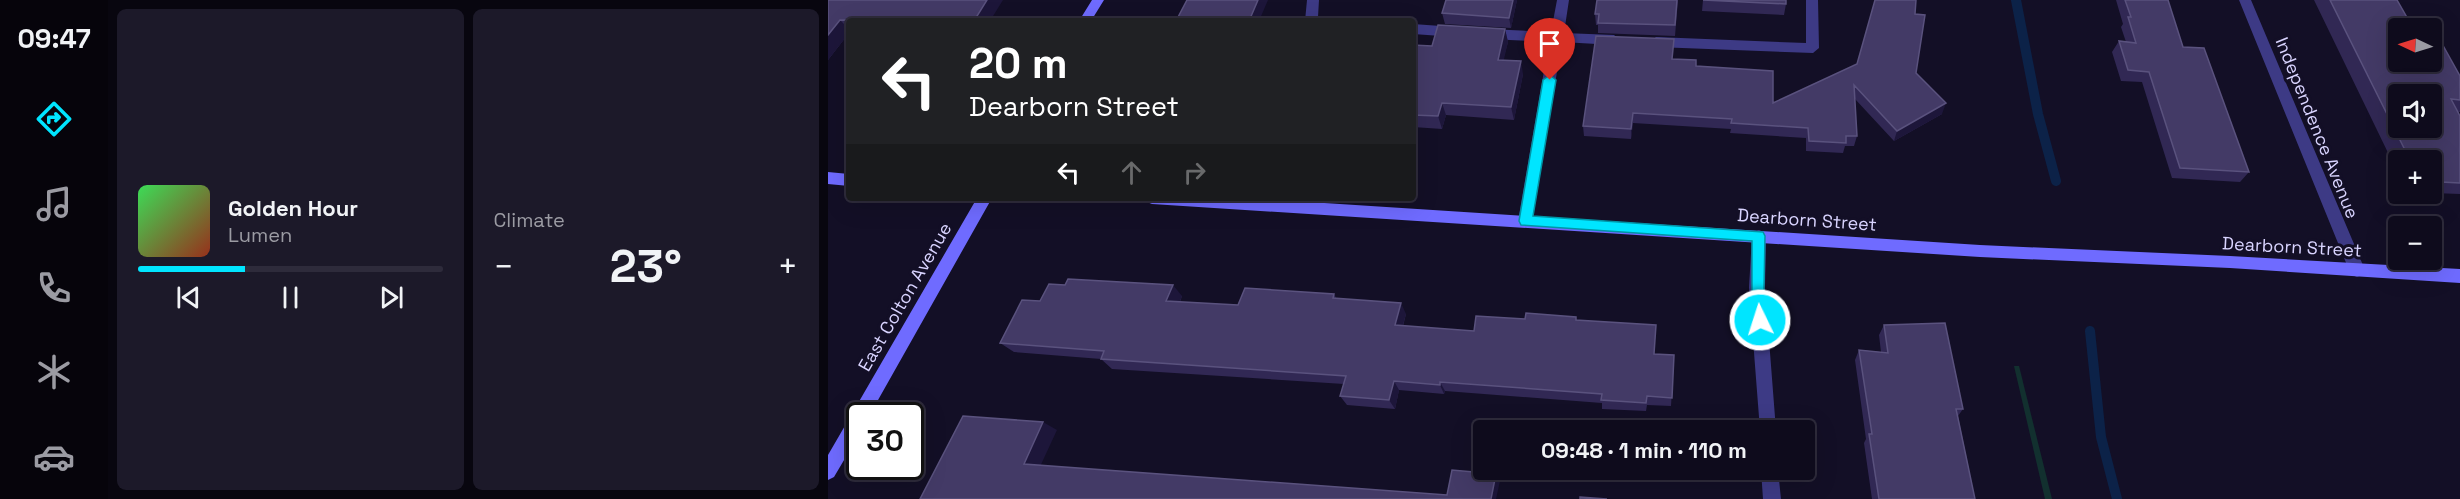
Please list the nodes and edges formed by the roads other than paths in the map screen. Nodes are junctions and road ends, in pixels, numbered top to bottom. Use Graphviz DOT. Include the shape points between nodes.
graph roads {
  1 [pos="1098,0"];
  2 [pos="1313,0"];
  3 [pos="1563,0"];
  4 [pos="1812,0"];
  5 [pos="2245,0"];
  6 [pos="1087,18"];
  7 [pos="1311,18"];
  8 [pos="1416,29"];
  9 [pos="1557,38"];
  10 [pos="828,178"];
  11 [pos="846,180"];
  12 [pos="983,201"];
  13 [pos="1201,201"];
  14 [pos="1526,221"];
  15 [pos="1759,236"];
  16 [pos="2357,270"];
  17 [pos="2460,276"];
  18 [pos="868,402"];
  19 [pos="1766,420"];
  20 [pos="846,440"];
  21 [pos="828,471"];
  22 [pos="1771,480"];
  23 [pos="1772,499"];
  1 -- 6 [label="street"];
  2 -- 7 [label="street"];
  3 -- 9 [label="street"];
  4 -- 9 [label="street" via="1813,48"];
  5 -- 16 [label="street, Independence Avenue"];
  8 -- 9 [label="street"];
  9 -- 14 [label="street"];
  10 -- 11 [label="street"];
  12 -- 18 [label="street, East Colton Avenue"];
  13 -- 14 [label="street, Dearborn Street"];
  14 -- 15 [label="street, Dearborn Street"];
  15 -- 16 [label="street, Dearborn Street"];
  15 -- 19 [label="street" via="1757,288"];
  16 -- 17 [label="street, Dearborn Street"];
  20 -- 21 [label="street, East Colton Avenue"];
  22 -- 23 [label="street"];
}
